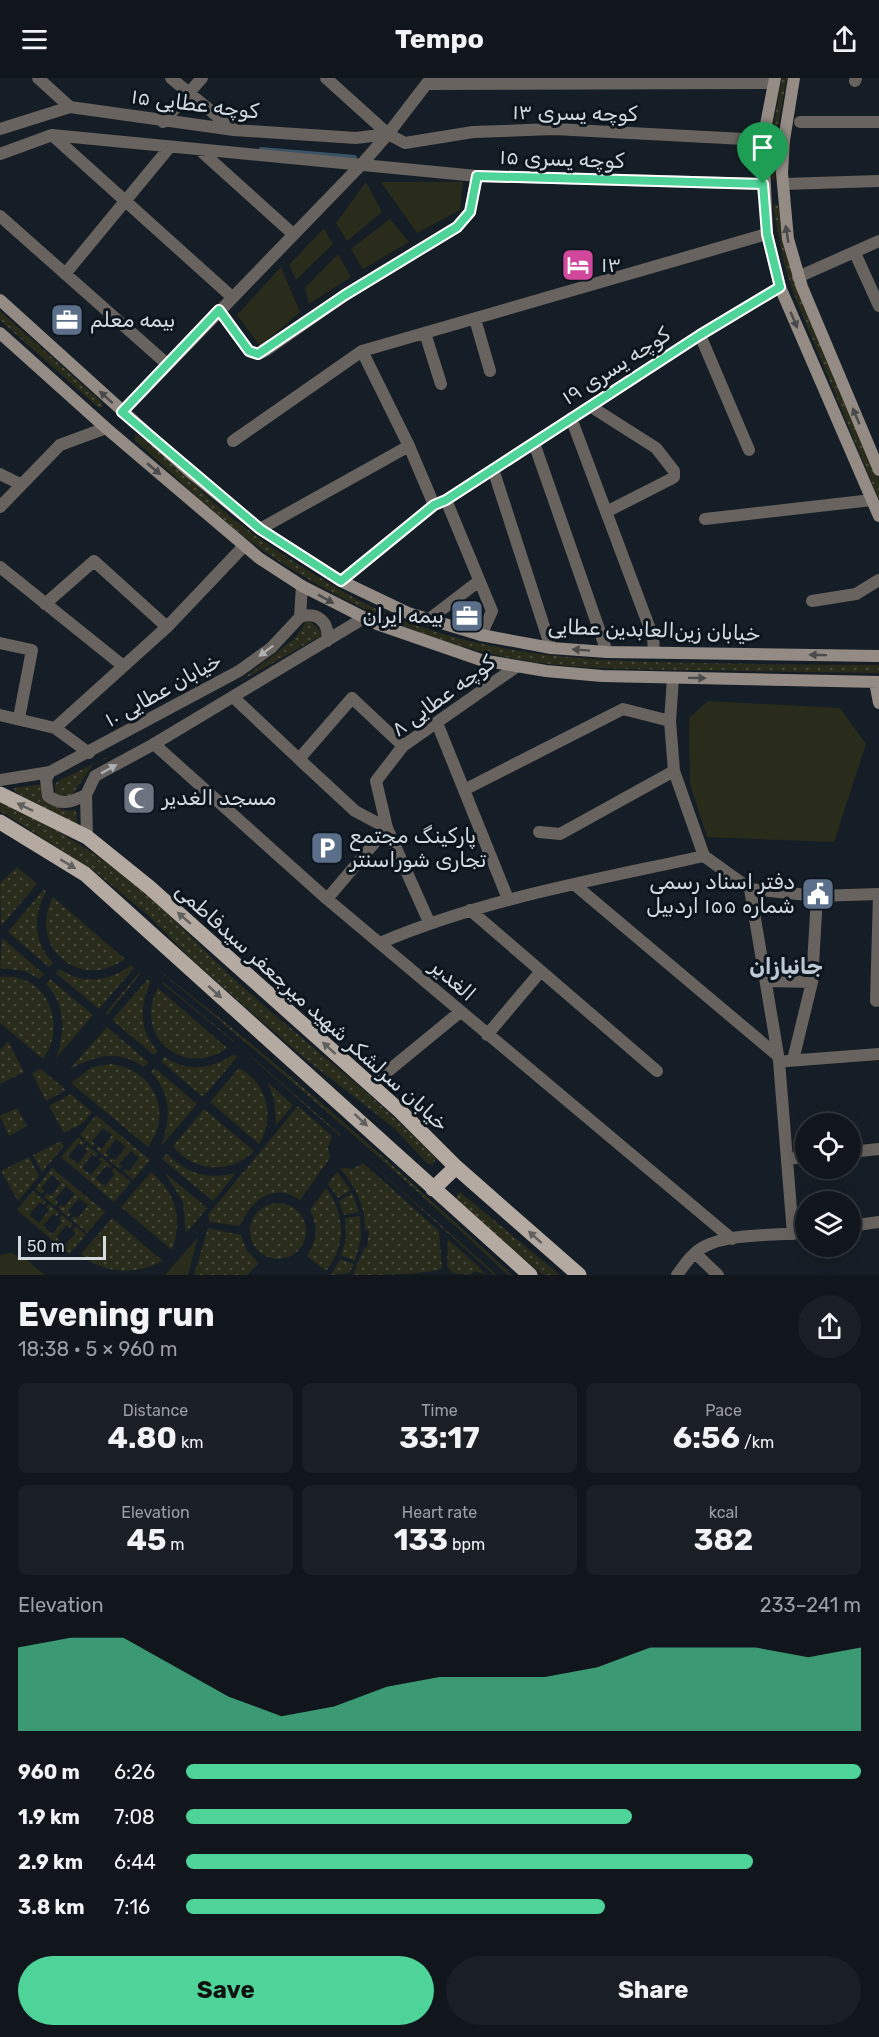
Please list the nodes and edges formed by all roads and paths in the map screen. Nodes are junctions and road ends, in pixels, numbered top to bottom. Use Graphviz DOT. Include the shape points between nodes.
graph roads {
  1 [pos="38,78"];
  2 [pos="171,78"];
  3 [pos="202,78"];
  4 [pos="326,78"];
  5 [pos="794,78"];
  6 [pos="775,80"];
  7 [pos="429,81"];
  8 [pos="188,94"];
  9 [pos="70,107"];
  10 [pos="163,122"];
  11 [pos="800,122"];
  12 [pos="879,122"];
  13 [pos="0,129"];
  14 [pos="234,130"];
  15 [pos="388,134"];
  16 [pos="52,135"];
  17 [pos="763,140"];
  18 [pos="169,148"];
  19 [pos="202,152"];
  20 [pos="0,154"];
  21 [pos="361,165"];
  22 [pos="477,176"];
  23 [pos="879,181"];
  24 [pos="763,184"];
  25 [pos="783,184"];
  26 [pos="126,201"];
  27 [pos="0,216"];
  28 [pos="293,234"];
  29 [pos="767,234"];
  30 [pos="879,241"];
  31 [pos="855,253"];
  32 [pos="65,274"];
  33 [pos="798,277"];
  34 [pos="780,287"];
  35 [pos="232,297"];
  36 [pos="0,300"];
  37 [pos="879,306"];
  38 [pos="219,310"];
  39 [pos="475,319"];
  40 [pos="0,333"];
  41 [pos="425,333"];
  42 [pos="700,335"];
  43 [pos="362,351"];
  44 [pos="167,364"];
  45 [pos="490,371"];
  46 [pos="441,384"];
  47 [pos="590,406"];
  48 [pos="122,412"];
  49 [pos="571,418"];
  50 [pos="106,428"];
  51 [pos="233,441"];
  52 [pos="534,443"];
  53 [pos="409,446"];
  54 [pos="749,450"];
  55 [pos="493,469"];
  56 [pos="879,469"];
  57 [pos="0,474"];
  58 [pos="20,484"];
  59 [pos="872,500"];
  60 [pos="440,502"];
  61 [pos="0,507"];
  62 [pos="606,512"];
  63 [pos="879,516"];
  64 [pos="705,519"];
  65 [pos="260,529"];
  66 [pos="244,546"];
  67 [pos="0,567"];
  68 [pos="879,580"];
  69 [pos="341,581"];
  70 [pos="479,581"];
  71 [pos="302,586"];
  72 [pos="813,601"];
  73 [pos="45,604"];
  74 [pos="300,617"];
  75 [pos="364,618"];
  76 [pos="428,620"];
  77 [pos="167,627"];
  78 [pos="481,635"];
  79 [pos="327,641"];
  80 [pos="0,643"];
  81 [pos="551,648"];
  82 [pos="607,652"];
  83 [pos="654,652"];
  84 [pos="878,654"];
  85 [pos="122,665"];
  86 [pos="516,667"];
  87 [pos="673,678"];
  88 [pos="877,682"];
  89 [pos="233,697"];
  90 [pos="879,703"];
  91 [pos="0,715"];
  92 [pos="19,718"];
  93 [pos="670,721"];
  94 [pos="437,723"];
  95 [pos="55,728"];
  96 [pos="154,744"];
  97 [pos="403,746"];
  98 [pos="88,753"];
  99 [pos="299,759"];
  100 [pos="674,771"];
  101 [pos="50,772"];
  102 [pos="0,780"];
  103 [pos="464,790"];
  104 [pos="0,794"];
  105 [pos="86,795"];
  106 [pos="0,822"];
  107 [pos="387,828"];
  108 [pos="539,832"];
  109 [pos="87,837"];
  110 [pos="704,856"];
  111 [pos="575,885"];
  112 [pos="750,889"];
  113 [pos="879,895"];
  114 [pos="817,896"];
  115 [pos="327,899"];
  116 [pos="508,899"];
  117 [pos="470,910"];
  118 [pos="429,922"];
  119 [pos="380,943"];
  120 [pos="541,971"];
  121 [pos="766,981"];
  122 [pos="812,982"];
  123 [pos="876,1000"];
  124 [pos="460,1012"];
  125 [pos="487,1035"];
  126 [pos="879,1054"];
  127 [pos="778,1058"];
  128 [pos="793,1060"];
  129 [pos="657,1071"];
  130 [pos="371,1085"];
  131 [pos="879,1149"];
  132 [pos="861,1151"];
  133 [pos="795,1158"];
  134 [pos="787,1159"];
  135 [pos="456,1167"];
  136 [pos="433,1189"];
  137 [pos="795,1208"];
  138 [pos="879,1222"];
  139 [pos="861,1224"];
  140 [pos="795,1233"];
  141 [pos="732,1239"];
  142 [pos="695,1253"];
  143 [pos="530,1275"];
  144 [pos="579,1275"];
  145 [pos="677,1275"];
  146 [pos="718,1275"];
  1 -- 9 [label="street"];
  2 -- 8 [label="street"];
  3 -- 8 [label="street"];
  4 -- 15 [label="street"];
  5 -- 25 [label="main road" via="784,140"];
  6 -- 7 [label="street"];
  6 -- 17 [label="main road"];
  7 -- 15 [label="street"];
  8 -- 10 [label="street"];
  8 -- 14 [label="street"];
  9 -- 10 [label="street, کوچه عطایی ۱۵"];
  9 -- 13 [label="street, کوچه عطایی ۱۵"];
  10 -- 14 [label="street, کوچه عطایی ۱۵"];
  11 -- 12 [label="street"];
  14 -- 15 [label="street, کوچه عطایی ۱۵" via="356,138"];
  15 -- 17 [label="street, کوچه یسری ۱۳" via="405,143 473,132 554,129"];
  15 -- 21 [label="street"];
  16 -- 18 [label="street"];
  16 -- 20 [label="street"];
  16 -- 26 [label="street"];
  17 -- 24 [label="main road"];
  18 -- 19 [label="street"];
  18 -- 26 [label="street"];
  19 -- 21 [label="street"];
  19 -- 28 [label="street"];
  21 -- 22 [label="street, کوچه یسری ۱۵"];
  21 -- 28 [label="street"];
  22 -- 24 [label="street, کوچه یسری ۱۵"];
  22 -- 38 [label="street" via="470,212 457,227 345,295 265,351 249,351"];
  23 -- 25 [label="street"];
  24 -- 25 [label="main road"];
  24 -- 29 [label="main road"];
  33 -- 25 [label="main road, one-way" via="788,239"];
  26 -- 32 [label="street"];
  26 -- 35 [label="street"];
  27 -- 32 [label="street"];
  28 -- 35 [label="street"];
  29 -- 34 [label="main road"];
  29 -- 39 [label="street"];
  30 -- 31 [label="street"];
  31 -- 33 [label="street"];
  31 -- 37 [label="street"];
  32 -- 44 [label="street"];
  56 -- 33 [label="main road, one-way"];
  34 -- 42 [label="street, کوچه یسری ۱۹"];
  34 -- 59 [label="main road, one-way"];
  35 -- 38 [label="street"];
  48 -- 36 [label="main road, خیابان زین‌العابدین عطایی, one-way"];
  38 -- 44 [label="street"];
  39 -- 41 [label="street"];
  39 -- 45 [label="street"];
  40 -- 50 [label="main road"];
  41 -- 43 [label="street"];
  41 -- 46 [label="street"];
  42 -- 47 [label="street, کوچه یسری ۱۹"];
  42 -- 54 [label="street"];
  43 -- 51 [label="street"];
  43 -- 53 [label="street"];
  44 -- 48 [label="street"];
  47 -- 49 [label="street, کوچه یسری ۱۹"];
  47 -- 62 [label="street" via="656,448 674,471 674,477"];
  48 -- 50 [label="main road"];
  48 -- 65 [label="main road, خیابان زین‌العابدین عطایی"];
  49 -- 52 [label="street, کوچه یسری ۱۹"];
  49 -- 62 [label="street"];
  50 -- 58 [label="street" via="60,446"];
  50 -- 66 [label="main road, one-way"];
  52 -- 55 [label="street, کوچه یسری ۱۹"];
  52 -- 82 [label="street"];
  53 -- 60 [label="street"];
  53 -- 65 [label="street"];
  55 -- 60 [label="street, کوچه یسری ۱۹"];
  55 -- 81 [label="street"];
  57 -- 58 [label="street"];
  58 -- 61 [label="street"];
  59 -- 63 [label="main road"];
  59 -- 64 [label="street"];
  60 -- 69 [label="street, کوچه یسری ۱۹"];
  60 -- 70 [label="street"];
  62 -- 83 [label="street" via="653,637"];
  65 -- 69 [label="main road, خیابان زین‌العابدین عطایی"];
  66 -- 71 [label="main road"];
  66 -- 77 [label="street"];
  67 -- 73 [label="street"];
  68 -- 72 [label="street" via="856,594"];
  69 -- 76 [label="main road, خیابان زین‌العابدین عطایی"];
  70 -- 76 [label="street"];
  70 -- 78 [label="street" via="492,611"];
  71 -- 74 [label="street"];
  71 -- 75 [label="main road, one-way"];
  73 -- 77 [label="street" via="94,561"];
  73 -- 85 [label="street"];
  74 -- 79 [label="street" via="308,615 322,620 328,629"];
  74 -- 98 [label="street, خیابان عطایی ۱۰, one-way" via="271,648 239,670"];
  75 -- 79 [label="street, خیابان عطایی ۱۰"];
  75 -- 86 [label="main road" via="481,660"];
  76 -- 78 [label="main road, خیابان زین‌العابدین عطایی"];
  77 -- 85 [label="street"];
  78 -- 81 [label="main road, خیابان زین‌العابدین عطایی"];
  79 -- 89 [label="street, خیابان عطایی ۱۰"];
  80 -- 92 [label="street" via="32,650"];
  82 -- 81 [label="main road, خیابان زین‌العابدین عطایی, one-way"];
  82 -- 83 [label="main road, خیابان زین‌العابدین عطایی"];
  84 -- 83 [label="main road, خیابان زین‌العابدین عطایی, one-way"];
  85 -- 95 [label="street"];
  86 -- 87 [label="main road"];
  86 -- 94 [label="street, کوچه عطایی ۸"];
  87 -- 88 [label="main road, one-way"];
  87 -- 93 [label="street"];
  88 -- 90 [label="main road"];
  89 -- 96 [label="street, خیابان عطایی ۱۰"];
  89 -- 99 [label="street"];
  91 -- 92 [label="street"];
  92 -- 95 [label="street"];
  93 -- 100 [label="street"];
  93 -- 103 [label="street" via="623,709"];
  94 -- 97 [label="street, کوچه عطایی ۸"];
  94 -- 103 [label="street"];
  95 -- 98 [label="street"];
  105 -- 96 [label="street, خیابان عطایی ۱۰, one-way" via="95,776"];
  96 -- 115 [label="street, الغدیر"];
  97 -- 99 [label="street" via="352,698"];
  97 -- 107 [label="street, کوچه عطایی ۸" via="376,781"];
  98 -- 101 [label="street, خیابان عطایی ۱۰"];
  99 -- 107 [label="street" via="355,811"];
  100 -- 108 [label="street" via="560,834"];
  100 -- 110 [label="street"];
  101 -- 102 [label="street, خیابان عطایی ۱۰"];
  101 -- 105 [label="street" via="45,788 55,801 68,803"];
  103 -- 116 [label="street"];
  109 -- 104 [label="main road, خیابان سرلشکر شهید میرجعفر سیدفاطمی, one-way"];
  105 -- 109 [label="street"];
  106 -- 136 [label="main road, one-way" via="85,874"];
  107 -- 115 [label="street"];
  107 -- 118 [label="street, کوچه عطایی ۸"];
  130 -- 109 [label="main road, خیابان سرلشکر شهید میرجعفر سیدفاطمی, one-way" via="149,887"];
  110 -- 111 [label="street"];
  110 -- 112 [label="street"];
  111 -- 116 [label="street"];
  111 -- 127 [label="street"];
  112 -- 114 [label="street"];
  112 -- 121 [label="street"];
  113 -- 114 [label="street"];
  113 -- 123 [label="street"];
  114 -- 122 [label="street"];
  115 -- 119 [label="street, الغدیر"];
  116 -- 117 [label="street"];
  117 -- 118 [label="street"];
  117 -- 120 [label="street"];
  118 -- 119 [label="street"];
  119 -- 124 [label="street, الغدیر"];
  120 -- 125 [label="street"];
  120 -- 129 [label="street"];
  121 -- 122 [label="street"];
  121 -- 127 [label="street"];
  122 -- 128 [label="street"];
  124 -- 125 [label="street, الغدیر"];
  124 -- 130 [label="street"];
  125 -- 141 [label="street, الغدیر"];
  126 -- 128 [label="street"];
  127 -- 128 [label="street"];
  127 -- 134 [label="street"];
  130 -- 135 [label="main road, خیابان سرلشکر شهید میرجعفر سیدفاطمی"];
  131 -- 132 [label="street"];
  133 -- 134 [label="street"];
  134 -- 137 [label="street"];
  135 -- 136 [label="main road"];
  144 -- 135 [label="main road, خیابان سرلشکر شهید میرجعفر سیدفاطمی, one-way"];
  136 -- 143 [label="main road"];
  138 -- 139 [label="street"];
  140 -- 141 [label="street"];
  141 -- 142 [label="street" via="709,1244"];
  142 -- 145 [label="street"];
  142 -- 146 [label="street"];
}
